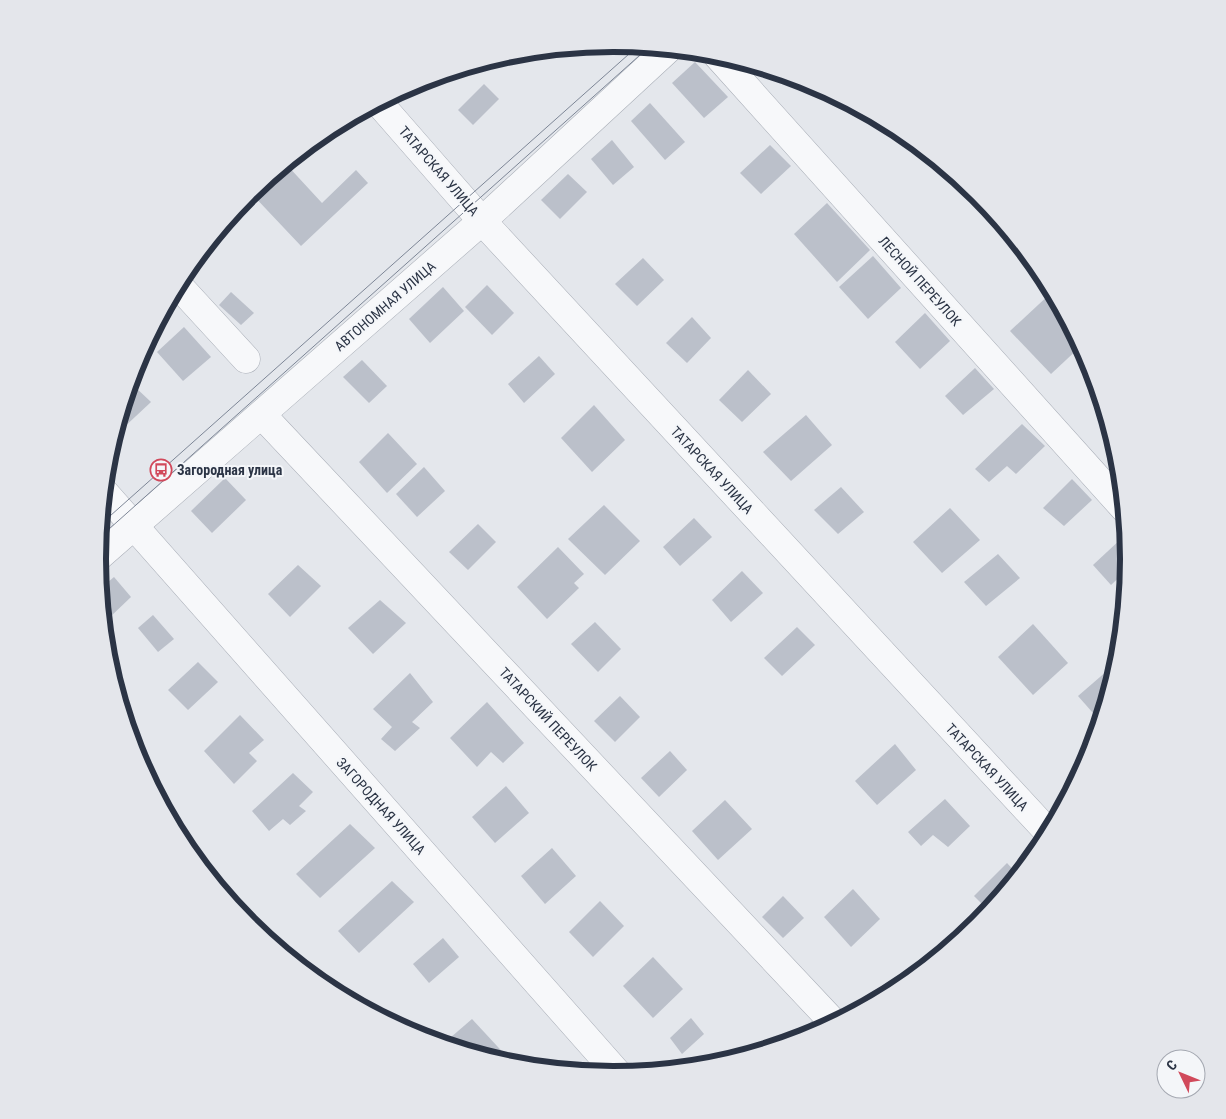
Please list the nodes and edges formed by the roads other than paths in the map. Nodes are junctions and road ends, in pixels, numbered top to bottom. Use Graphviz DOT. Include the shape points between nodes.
graph roads {
  1 [pos="661,55"];
  2 [pos="728,66"];
  3 [pos="384,108"];
  4 [pos="482,221"];
  5 [pos="183,291"];
  6 [pos="246,359"];
  7 [pos="262,415"];
  8 [pos="110,498"];
  9 [pos="1117,500"];
  10 [pos="133,525"];
  11 [pos="106,549"];
  12 [pos="1043,827"];
  13 [pos="829,1018"];
  14 [pos="612,1066"];
  1 -- 4 [label="street, АВТОНОМНАЯ УЛИЦА"];
  2 -- 9 [label="street, ЛЕСНОЙ ПЕРЕУЛОК"];
  3 -- 4 [label="street, ТАТАРСКАЯ УЛИЦА"];
  4 -- 7 [label="street, АВТОНОМНАЯ УЛИЦА"];
  4 -- 12 [label="street, ТАТАРСКАЯ УЛИЦА"];
  5 -- 6 [label="street"];
  7 -- 10 [label="street, АВТОНОМНАЯ УЛИЦА"];
  7 -- 13 [label="street, ТАТАРСКИЙ ПЕРЕУЛОК"];
  8 -- 10 [label="street, ЗАГОРОДНАЯ УЛИЦА"];
  10 -- 11 [label="street, АВТОНОМНАЯ УЛИЦА"];
  10 -- 14 [label="street, ЗАГОРОДНАЯ УЛИЦА"];
}
